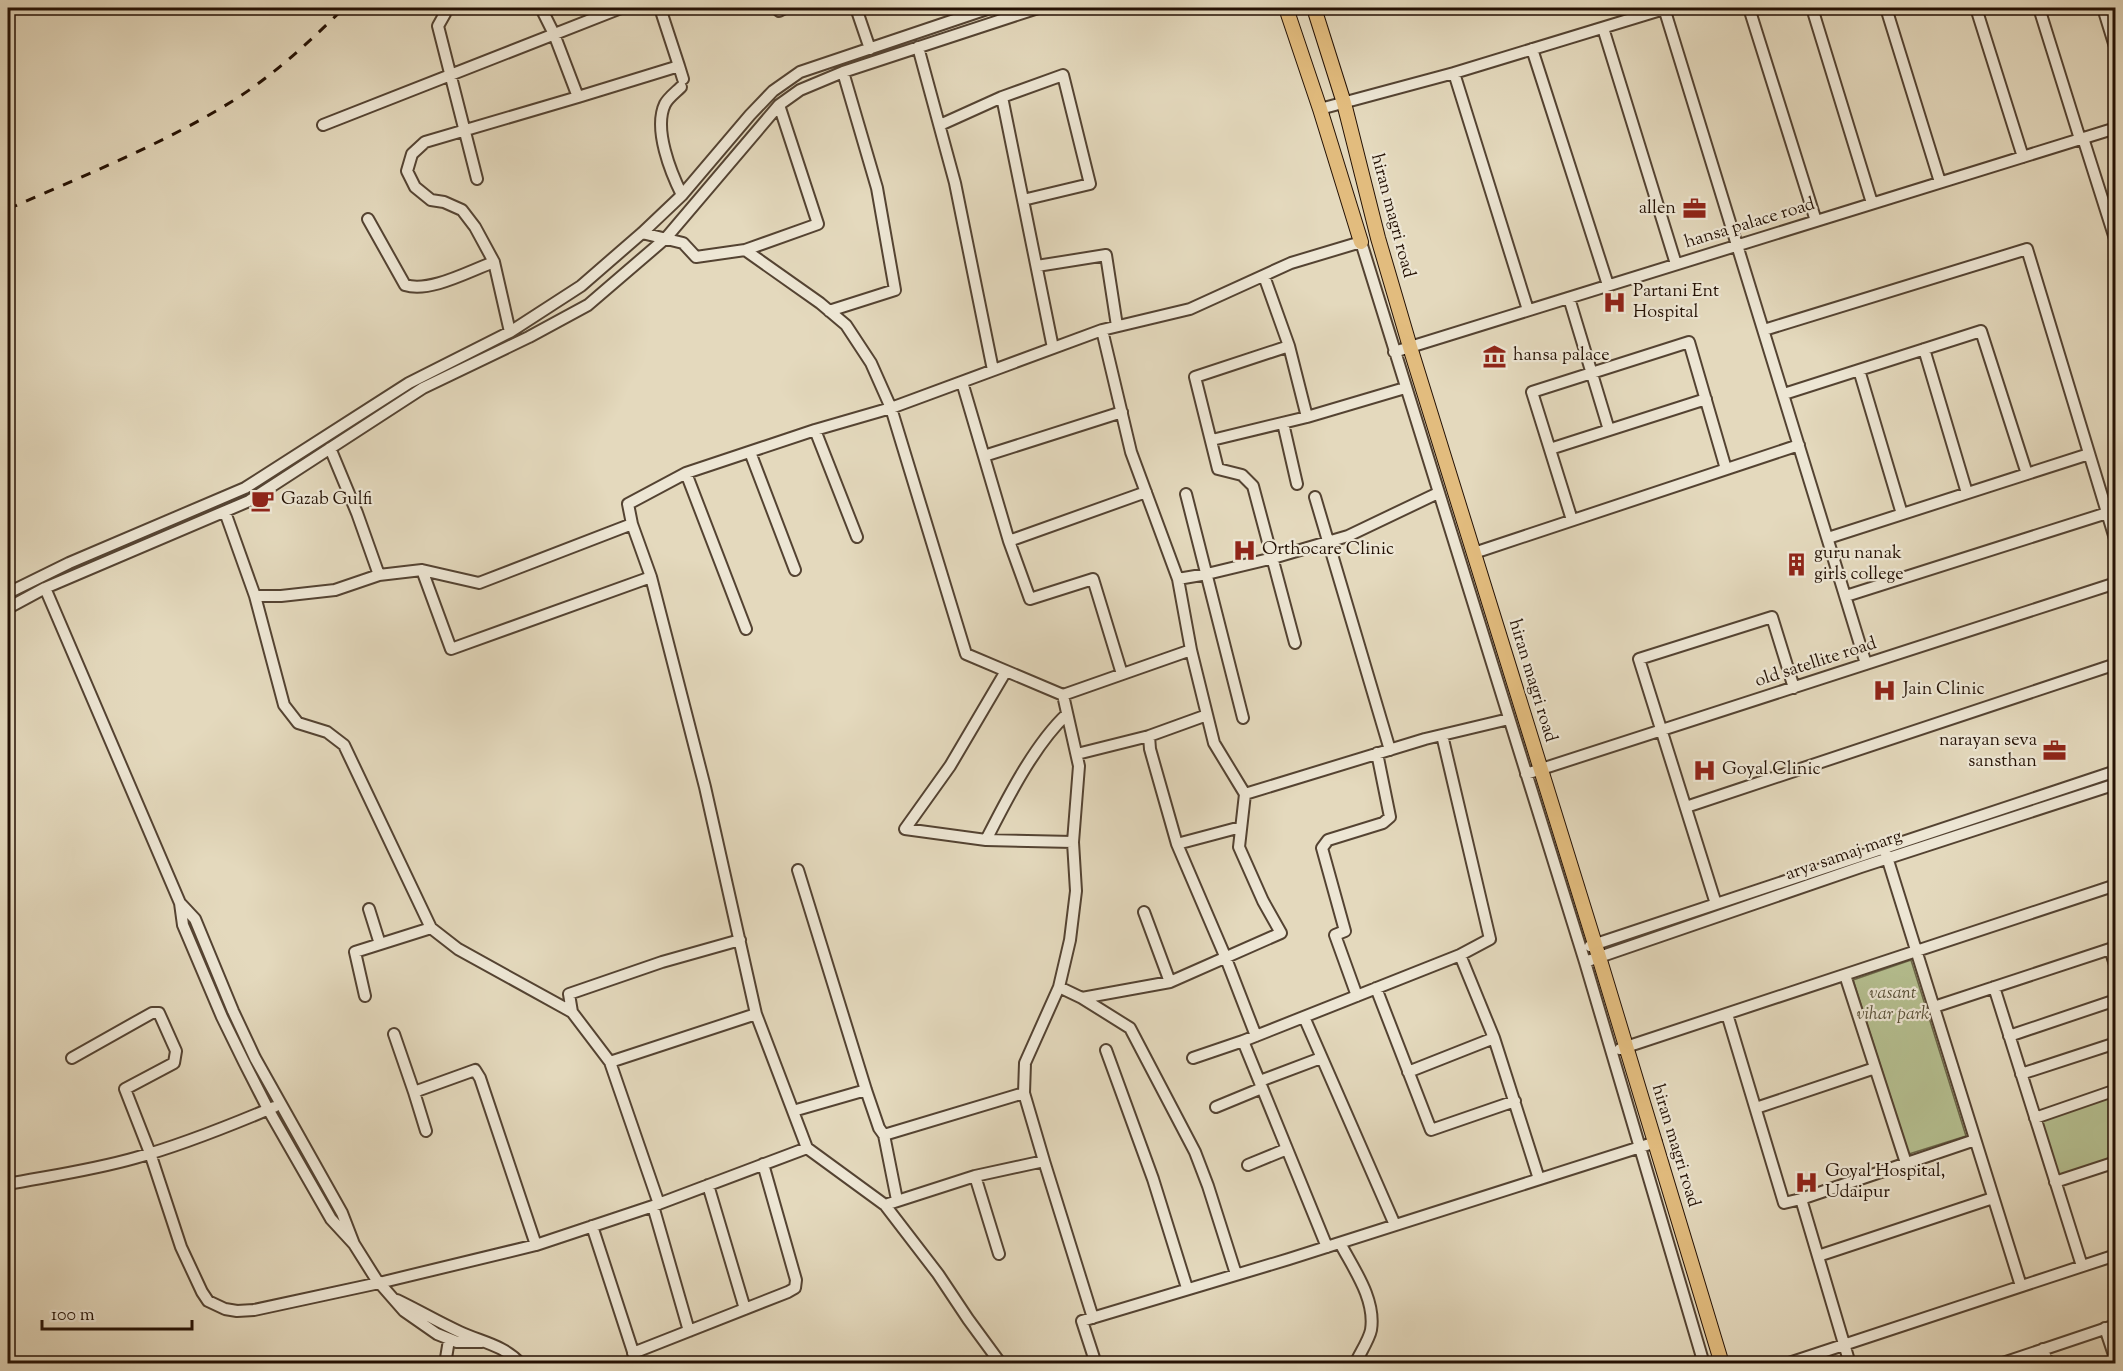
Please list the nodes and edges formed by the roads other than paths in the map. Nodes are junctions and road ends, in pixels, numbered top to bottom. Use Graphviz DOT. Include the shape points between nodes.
graph roads {
  1 [pos="451,8"];
  2 [pos="541,8"];
  3 [pos="621,8"];
  4 [pos="660,8"];
  5 [pos="856,8"];
  6 [pos="990,8"];
  7 [pos="1038,8"];
  8 [pos="1286,8"];
  9 [pos="1314,8"];
  10 [pos="1664,8"];
  11 [pos="1749,8"];
  12 [pos="1812,8"];
  13 [pos="1886,8"];
  14 [pos="1976,8"];
  15 [pos="2039,8"];
  16 [pos="2103,8"];
  17 [pos="1603,28"];
  18 [pos="554,34"];
  19 [pos="918,47"];
  20 [pos="870,49"];
  21 [pos="1532,49"];
  22 [pos="2115,50"];
  23 [pos="679,66"];
  24 [pos="843,72"];
  25 [pos="1454,73"];
  26 [pos="452,74"];
  27 [pos="578,97"];
  28 [pos="1002,97"];
  29 [pos="1344,103"];
  30 [pos="779,105"];
  31 [pos="1320,109"];
  32 [pos="323,125"];
  33 [pos="940,125"];
  34 [pos="2115,128"];
  35 [pos="465,130"];
  36 [pos="2081,139"];
  37 [pos="2023,157"];
  38 [pos="477,179"];
  39 [pos="1940,182"];
  40 [pos="682,195"];
  41 [pos="1023,200"];
  42 [pos="1872,203"];
  43 [pos="368,219"];
  44 [pos="1816,221"];
  45 [pos="642,233"];
  46 [pos="2115,236"];
  47 [pos="666,238"];
  48 [pos="1361,242"];
  49 [pos="1738,245"];
  50 [pos="745,250"];
  51 [pos="494,262"];
  52 [pos="1676,264"];
  53 [pos="1037,266"];
  54 [pos="1264,276"];
  55 [pos="1608,285"];
  56 [pos="1569,298"];
  57 [pos="1528,310"];
  58 [pos="829,311"];
  59 [pos="1117,326"];
  60 [pos="1102,330"];
  61 [pos="1764,330"];
  62 [pos="510,332"];
  63 [pos="1289,346"];
  64 [pos="1410,347"];
  65 [pos="1053,348"];
  66 [pos="1924,349"];
  67 [pos="1394,352"];
  68 [pos="993,370"];
  69 [pos="1859,370"];
  70 [pos="1593,373"];
  71 [pos="962,382"];
  72 [pos="1405,388"];
  73 [pos="1784,394"];
  74 [pos="1706,399"];
  75 [pos="891,408"];
  76 [pos="1122,412"];
  77 [pos="1306,417"];
  78 [pos="1283,423"];
  79 [pos="815,430"];
  80 [pos="1609,430"];
  81 [pos="1212,440"];
  82 [pos="1799,445"];
  83 [pos="330,448"];
  84 [pos="1550,449"];
  85 [pos="750,452"];
  86 [pos="2089,454"];
  87 [pos="984,456"];
  88 [pos="1726,469"];
  89 [pos="686,473"];
  90 [pos="2027,474"];
  91 [pos="1297,484"];
  92 [pos="1146,492"];
  93 [pos="1438,493"];
  94 [pos="1967,493"];
  95 [pos="1186,494"];
  96 [pos="1315,497"];
  97 [pos="225,512"];
  98 [pos="2107,513"];
  99 [pos="1902,514"];
  100 [pos="1572,520"];
  101 [pos="632,524"];
  102 [pos="857,537"];
  103 [pos="1828,538"];
  104 [pos="1009,541"];
  105 [pos="1328,542"];
  106 [pos="2115,542"];
  107 [pos="1474,553"];
  108 [pos="1274,558"];
  109 [pos="422,570"];
  110 [pos="795,570"];
  111 [pos="1207,574"];
  112 [pos="380,575"];
  113 [pos="651,577"];
  114 [pos="1178,579"];
  115 [pos="2115,583"];
  116 [pos="45,588"];
  117 [pos="8,593"];
  118 [pos="255,596"];
  119 [pos="1846,596"];
  120 [pos="8,608"];
  121 [pos="746,629"];
  122 [pos="1295,644"];
  123 [pos="1191,650"];
  124 [pos="1866,664"];
  125 [pos="2115,664"];
  126 [pos="1006,671"];
  127 [pos="1122,674"];
  128 [pos="1794,688"];
  129 [pos="1063,695"];
  130 [pos="1067,714"];
  131 [pos="1207,715"];
  132 [pos="1243,718"];
  133 [pos="1509,718"];
  134 [pos="1662,731"];
  135 [pos="1442,735"];
  136 [pos="1149,736"];
  137 [pos="1390,750"];
  138 [pos="1377,753"];
  139 [pos="1077,754"];
  140 [pos="1541,770"];
  141 [pos="2115,771"];
  142 [pos="1526,774"];
  143 [pos="2115,784"];
  144 [pos="1245,794"];
  145 [pos="1686,807"];
  146 [pos="1241,826"];
  147 [pos="986,840"];
  148 [pos="1073,842"];
  149 [pos="1177,844"];
  150 [pos="1886,853"];
  151 [pos="798,870"];
  152 [pos="2115,885"];
  153 [pos="180,903"];
  154 [pos="1716,904"];
  155 [pos="369,909"];
  156 [pos="1144,912"];
  157 [pos="432,928"];
  158 [pos="740,940"];
  159 [pos="380,944"];
  160 [pos="2112,948"];
  161 [pos="1581,949"];
  162 [pos="1597,951"];
  163 [pos="1916,951"];
  164 [pos="1460,955"];
  165 [pos="1225,956"];
  166 [pos="1585,962"];
  167 [pos="2115,968"];
  168 [pos="1845,975"];
  169 [pos="1170,982"];
  170 [pos="1059,987"];
  171 [pos="1994,987"];
  172 [pos="1377,988"];
  173 [pos="365,996"];
  174 [pos="1357,996"];
  175 [pos="1082,998"];
  176 [pos="2115,1000"];
  177 [pos="1934,1007"];
  178 [pos="572,1012"];
  179 [pos="756,1014"];
  180 [pos="1727,1014"];
  181 [pos="1304,1017"];
  182 [pos="394,1034"];
  183 [pos="1256,1036"];
  184 [pos="2009,1036"];
  185 [pos="1494,1038"];
  186 [pos="1243,1041"];
  187 [pos="2115,1043"];
  188 [pos="1626,1047"];
  189 [pos="1106,1050"];
  190 [pos="1612,1052"];
  191 [pos="72,1058"];
  192 [pos="1193,1058"];
  193 [pos="1321,1058"];
  194 [pos="610,1062"];
  195 [pos="1875,1068"];
  196 [pos="1408,1072"];
  197 [pos="2021,1074"];
  198 [pos="1261,1085"];
  199 [pos="866,1090"];
  200 [pos="2115,1090"];
  201 [pos="414,1092"];
  202 [pos="1024,1093"];
  203 [pos="1515,1101"];
  204 [pos="280,1104"];
  205 [pos="1216,1107"];
  206 [pos="1756,1108"];
  207 [pos="268,1109"];
  208 [pos="793,1111"];
  209 [pos="2035,1118"];
  210 [pos="426,1131"];
  211 [pos="884,1135"];
  212 [pos="1975,1140"];
  213 [pos="1656,1142"];
  214 [pos="1640,1147"];
  215 [pos="807,1148"];
  216 [pos="1287,1149"];
  217 [pos="150,1153"];
  218 [pos="1044,1161"];
  219 [pos="2115,1162"];
  220 [pos="1906,1163"];
  221 [pos="764,1164"];
  222 [pos="1248,1165"];
  223 [pos="975,1176"];
  224 [pos="1539,1179"];
  225 [pos="2055,1182"];
  226 [pos="8,1184"];
  227 [pos="708,1185"];
  228 [pos="1993,1198"];
  229 [pos="1801,1199"];
  230 [pos="897,1200"];
  231 [pos="656,1205"];
  232 [pos="885,1205"];
  233 [pos="1395,1225"];
  234 [pos="592,1226"];
  235 [pos="1340,1243"];
  236 [pos="354,1244"];
  237 [pos="536,1245"];
  238 [pos="1327,1247"];
  239 [pos="999,1254"];
  240 [pos="2115,1255"];
  241 [pos="1818,1256"];
  242 [pos="2082,1266"];
  243 [pos="1236,1274"];
  244 [pos="379,1283"];
  245 [pos="2021,1286"];
  246 [pos="1187,1288"];
  247 [pos="391,1298"];
  248 [pos="745,1309"];
  249 [pos="1093,1318"];
  250 [pos="2110,1326"];
  251 [pos="689,1331"];
  252 [pos="449,1340"];
  253 [pos="482,1342"];
  254 [pos="1844,1344"];
  255 [pos="2043,1349"];
  256 [pos="635,1358"];
  257 [pos="2115,1360"];
  258 [pos="447,1364"];
  259 [pos="521,1364"];
  260 [pos="1001,1364"];
  261 [pos="1096,1364"];
  262 [pos="1356,1364"];
  263 [pos="1704,1364"];
  264 [pos="1722,1364"];
  265 [pos="1786,1364"];
  266 [pos="1850,1364"];
  267 [pos="2000,1364"];
  268 [pos="2048,1364"];
  1 -- 26 [label="street" via="438,26"];
  2 -- 18 [label="street"];
  3 -- 18 [label="street"];
  4 -- 23 [label="street"];
  5 -- 20 [label="street"];
  6 -- 20 [label="street"];
  7 -- 19 [label="street"];
  8 -- 31 [label="main road"];
  9 -- 29 [label="main road, hiran magri road"];
  10 -- 17 [label="street"];
  10 -- 49 [label="street"];
  11 -- 44 [label="street"];
  12 -- 42 [label="street"];
  13 -- 39 [label="street"];
  14 -- 37 [label="street"];
  15 -- 36 [label="street"];
  16 -- 22 [label="street"];
  17 -- 21 [label="street"];
  17 -- 52 [label="street"];
  18 -- 26 [label="street"];
  18 -- 27 [label="street"];
  19 -- 24 [label="street"];
  19 -- 33 [label="street"];
  20 -- 40 [label="street" via="800,72 773,91"];
  21 -- 25 [label="street"];
  21 -- 55 [label="street"];
  23 -- 27 [label="street"];
  23 -- 40 [label="street" via="682,83 665,104 662,122 670,170"];
  24 -- 30 [label="street" via="800,90"];
  24 -- 58 [label="street" via="877,188 895,290"];
  25 -- 29 [label="street"];
  25 -- 57 [label="street"];
  26 -- 32 [label="street"];
  26 -- 35 [label="street"];
  27 -- 35 [label="street"];
  28 -- 33 [label="street"];
  28 -- 41 [label="street"];
  28 -- 41 [label="street" via="1063,75 1090,183"];
  29 -- 31 [label="street"];
  29 -- 64 [label="main road, hiran magri road"];
  30 -- 47 [label="street"];
  30 -- 50 [label="street" via="818,224"];
  31 -- 48 [label="main road"];
  33 -- 68 [label="street"];
  34 -- 36 [label="street, hansa palace road"];
  35 -- 38 [label="street"];
  35 -- 51 [label="street" via="425,142 412,154 407,171 415,187 431,200 462,210"];
  36 -- 37 [label="street, hansa palace road"];
  36 -- 46 [label="street"];
  37 -- 39 [label="street, hansa palace road"];
  39 -- 42 [label="street, hansa palace road"];
  40 -- 45 [label="street"];
  41 -- 53 [label="street"];
  42 -- 44 [label="street, hansa palace road"];
  43 -- 51 [label="street" via="405,285 428,287"];
  44 -- 49 [label="street, hansa palace road"];
  45 -- 47 [label="street"];
  45 -- 62 [label="street" via="581,286"];
  47 -- 50 [label="street" via="683,243 696,257"];
  47 -- 83 [label="street" via="588,305 423,388"];
  48 -- 54 [label="street" via="1291,263"];
  48 -- 67 [label="street"];
  49 -- 52 [label="street, hansa palace road"];
  49 -- 61 [label="street"];
  50 -- 58 [label="street"];
  51 -- 62 [label="street"];
  52 -- 55 [label="street, hansa palace road"];
  53 -- 59 [label="street" via="1106,255"];
  53 -- 65 [label="street"];
  54 -- 59 [label="street" via="1190,309"];
  54 -- 63 [label="street"];
  55 -- 56 [label="street, hansa palace road"];
  56 -- 57 [label="street, hansa palace road"];
  56 -- 70 [label="street"];
  57 -- 64 [label="street, hansa palace road"];
  58 -- 75 [label="street" via="846,325 865,354"];
  59 -- 60 [label="street"];
  60 -- 65 [label="street"];
  60 -- 76 [label="street"];
  61 -- 73 [label="street"];
  61 -- 86 [label="street" via="2027,249"];
  62 -- 117 [label="street" via="409,383 245,489"];
  63 -- 77 [label="street"];
  63 -- 81 [label="street" via="1195,377"];
  64 -- 67 [label="street, hansa palace road"];
  64 -- 107 [label="main road, hiran magri road"];
  65 -- 68 [label="street"];
  66 -- 69 [label="street"];
  66 -- 90 [label="street" via="1981,331"];
  66 -- 94 [label="street"];
  67 -- 72 [label="street"];
  68 -- 71 [label="street"];
  69 -- 73 [label="street"];
  69 -- 99 [label="street"];
  70 -- 74 [label="street" via="1689,342"];
  70 -- 80 [label="street"];
  70 -- 84 [label="street" via="1532,392"];
  71 -- 75 [label="street"];
  71 -- 87 [label="street"];
  72 -- 77 [label="street"];
  72 -- 93 [label="street"];
  73 -- 82 [label="street"];
  74 -- 80 [label="street"];
  74 -- 88 [label="street"];
  75 -- 79 [label="street"];
  75 -- 126 [label="street" via="966,654"];
  76 -- 87 [label="street"];
  76 -- 92 [label="street"];
  77 -- 78 [label="street"];
  78 -- 81 [label="street"];
  78 -- 91 [label="street"];
  79 -- 85 [label="street"];
  79 -- 102 [label="street"];
  80 -- 84 [label="street"];
  81 -- 108 [label="street" via="1218,469 1242,475 1253,486"];
  82 -- 88 [label="street"];
  82 -- 103 [label="street"];
  83 -- 97 [label="street" via="249,501"];
  83 -- 112 [label="street"];
  84 -- 100 [label="street"];
  85 -- 89 [label="street"];
  85 -- 110 [label="street"];
  86 -- 90 [label="street"];
  86 -- 98 [label="street"];
  87 -- 104 [label="street"];
  88 -- 100 [label="street"];
  89 -- 101 [label="street" via="628,504"];
  89 -- 121 [label="street"];
  90 -- 94 [label="street"];
  92 -- 104 [label="street"];
  92 -- 114 [label="street"];
  93 -- 105 [label="street"];
  93 -- 133 [label="street"];
  94 -- 99 [label="street"];
  95 -- 111 [label="street"];
  96 -- 105 [label="street"];
  97 -- 116 [label="street"];
  97 -- 118 [label="street"];
  98 -- 106 [label="street"];
  98 -- 119 [label="street"];
  99 -- 103 [label="street"];
  100 -- 107 [label="street"];
  101 -- 109 [label="street" via="479,583"];
  101 -- 113 [label="street"];
  103 -- 119 [label="street"];
  104 -- 127 [label="street" via="1030,599 1093,579"];
  105 -- 108 [label="street"];
  105 -- 137 [label="street"];
  107 -- 140 [label="main road, hiran magri road"];
  108 -- 111 [label="street"];
  108 -- 122 [label="street"];
  109 -- 112 [label="street"];
  109 -- 113 [label="street" via="451,650"];
  111 -- 114 [label="street"];
  111 -- 132 [label="street"];
  112 -- 118 [label="street" via="334,590"];
  113 -- 158 [label="street"];
  114 -- 123 [label="street"];
  115 -- 124 [label="street, old satellite road"];
  116 -- 120 [label="street"];
  116 -- 153 [label="street"];
  118 -- 157 [label="street" via="284,705 298,723 327,732 344,745"];
  119 -- 124 [label="street"];
  123 -- 127 [label="street"];
  123 -- 131 [label="street"];
  124 -- 128 [label="street, old satellite road"];
  125 -- 145 [label="street"];
  126 -- 129 [label="street"];
  126 -- 147 [label="street" via="950,766 905,830"];
  127 -- 129 [label="street"];
  128 -- 134 [label="street, old satellite road"];
  128 -- 134 [label="street" via="1772,617 1639,659"];
  129 -- 130 [label="street"];
  130 -- 139 [label="street"];
  130 -- 147 [label="street" via="1053,728"];
  131 -- 136 [label="street"];
  131 -- 144 [label="street" via="1214,743"];
  133 -- 135 [label="street"];
  133 -- 142 [label="street"];
  134 -- 140 [label="street, old satellite road"];
  134 -- 145 [label="street"];
  135 -- 137 [label="street"];
  135 -- 164 [label="street" via="1490,939"];
  136 -- 139 [label="street"];
  136 -- 149 [label="street"];
  137 -- 138 [label="street"];
  138 -- 144 [label="street"];
  138 -- 174 [label="street" via="1390,817 1383,823 1328,840 1322,848 1345,931 1335,935"];
  139 -- 148 [label="street"];
  140 -- 142 [label="street, old satellite road"];
  140 -- 162 [label="main road, hiran magri road"];
  141 -- 150 [label="street"];
  142 -- 161 [label="street"];
  143 -- 150 [label="street, arya samaj marg"];
  144 -- 146 [label="street"];
  145 -- 154 [label="street"];
  146 -- 149 [label="street"];
  146 -- 165 [label="street" via="1239,847 1281,933"];
  147 -- 148 [label="street"];
  148 -- 170 [label="street" via="1076,891"];
  149 -- 165 [label="street"];
  150 -- 154 [label="street"];
  150 -- 162 [label="street, arya samaj marg"];
  150 -- 163 [label="street"];
  151 -- 199 [label="street"];
  152 -- 163 [label="street"];
  153 -- 204 [label="street" via="195,919 233,1011"];
  153 -- 207 [label="street" via="183,925 222,1017"];
  154 -- 162 [label="street"];
  155 -- 159 [label="street"];
  156 -- 169 [label="street"];
  157 -- 159 [label="street"];
  157 -- 178 [label="street" via="458,949"];
  158 -- 178 [label="street" via="569,994"];
  158 -- 179 [label="street"];
  159 -- 173 [label="street" via="355,952"];
  160 -- 167 [label="street"];
  160 -- 171 [label="street"];
  161 -- 162 [label="street"];
  161 -- 166 [label="street"];
  162 -- 166 [label="street, arya samaj marg"];
  162 -- 188 [label="main road, hiran magri road"];
  163 -- 168 [label="street"];
  163 -- 177 [label="street"];
  164 -- 172 [label="street"];
  164 -- 185 [label="street"];
  165 -- 169 [label="street"];
  165 -- 183 [label="street"];
  166 -- 190 [label="street"];
  168 -- 180 [label="street"];
  168 -- 195 [label="street"];
  169 -- 175 [label="street"];
  170 -- 175 [label="street"];
  170 -- 202 [label="street" via="1025,1063"];
  171 -- 177 [label="street"];
  171 -- 184 [label="street"];
  172 -- 174 [label="street"];
  172 -- 196 [label="street"];
  174 -- 181 [label="street"];
  175 -- 243 [label="street" via="1130,1028 1195,1152"];
  176 -- 184 [label="street"];
  177 -- 212 [label="street"];
  178 -- 194 [label="street"];
  179 -- 194 [label="street"];
  179 -- 208 [label="street"];
  180 -- 188 [label="street"];
  180 -- 206 [label="street"];
  181 -- 183 [label="street"];
  181 -- 193 [label="street"];
  182 -- 201 [label="street"];
  183 -- 186 [label="street"];
  184 -- 197 [label="street"];
  185 -- 196 [label="street"];
  185 -- 203 [label="street"];
  186 -- 192 [label="street"];
  186 -- 198 [label="street"];
  187 -- 197 [label="street"];
  188 -- 190 [label="street"];
  188 -- 213 [label="main road, hiran magri road"];
  189 -- 246 [label="street"];
  190 -- 214 [label="street"];
  191 -- 217 [label="street" via="152,1013 159,1013 176,1051 174,1063 125,1089"];
  193 -- 198 [label="street"];
  193 -- 233 [label="street"];
  194 -- 231 [label="street"];
  195 -- 206 [label="street"];
  195 -- 220 [label="street"];
  196 -- 203 [label="street" via="1431,1130"];
  197 -- 209 [label="street"];
  198 -- 205 [label="street"];
  198 -- 216 [label="street"];
  199 -- 208 [label="street"];
  199 -- 211 [label="street"];
  200 -- 209 [label="street"];
  201 -- 210 [label="street"];
  201 -- 237 [label="street" via="475,1070"];
  202 -- 211 [label="street"];
  202 -- 218 [label="street"];
  203 -- 224 [label="street"];
  204 -- 207 [label="street"];
  204 -- 236 [label="street" via="342,1213"];
  206 -- 229 [label="street" via="1784,1203"];
  207 -- 217 [label="street"];
  207 -- 236 [label="street" via="331,1219"];
  208 -- 215 [label="street"];
  209 -- 225 [label="street"];
  211 -- 230 [label="street"];
  212 -- 220 [label="street"];
  212 -- 228 [label="street"];
  213 -- 214 [label="street"];
  213 -- 264 [label="main road, hiran magri road"];
  214 -- 224 [label="street"];
  214 -- 263 [label="street"];
  215 -- 221 [label="street"];
  215 -- 232 [label="street"];
  216 -- 222 [label="street"];
  216 -- 238 [label="street"];
  217 -- 226 [label="street" via="78,1172"];
  217 -- 244 [label="street" via="184,1254 208,1301 225,1309 254,1310"];
  218 -- 223 [label="street"];
  218 -- 249 [label="street"];
  219 -- 225 [label="street"];
  220 -- 229 [label="street"];
  221 -- 227 [label="street"];
  221 -- 248 [label="street" via="795,1288"];
  223 -- 230 [label="street"];
  223 -- 239 [label="street"];
  224 -- 233 [label="street"];
  225 -- 242 [label="street"];
  227 -- 231 [label="street"];
  227 -- 248 [label="street"];
  228 -- 241 [label="street"];
  228 -- 245 [label="street"];
  229 -- 241 [label="street"];
  230 -- 232 [label="street"];
  231 -- 234 [label="street"];
  231 -- 251 [label="street"];
  232 -- 260 [label="street"];
  233 -- 235 [label="street"];
  234 -- 237 [label="street"];
  234 -- 256 [label="street"];
  235 -- 238 [label="street"];
  235 -- 262 [label="street" via="1362,1283 1372,1313 1371,1332"];
  236 -- 244 [label="street"];
  237 -- 244 [label="street"];
  238 -- 243 [label="street"];
  240 -- 242 [label="street"];
  241 -- 254 [label="street"];
  242 -- 245 [label="street"];
  243 -- 246 [label="street"];
  244 -- 247 [label="street"];
  245 -- 254 [label="street"];
  246 -- 249 [label="street"];
  247 -- 252 [label="street" via="416,1321"];
  247 -- 253 [label="street"];
  248 -- 251 [label="street"];
  249 -- 261 [label="street" via="1082,1321"];
  250 -- 255 [label="street"];
  250 -- 257 [label="street"];
  251 -- 256 [label="street"];
  252 -- 253 [label="street"];
  252 -- 258 [label="street"];
  253 -- 259 [label="street" via="499,1346"];
  254 -- 265 [label="street"];
  254 -- 266 [label="street"];
  255 -- 267 [label="street"];
  255 -- 268 [label="street"];
}
